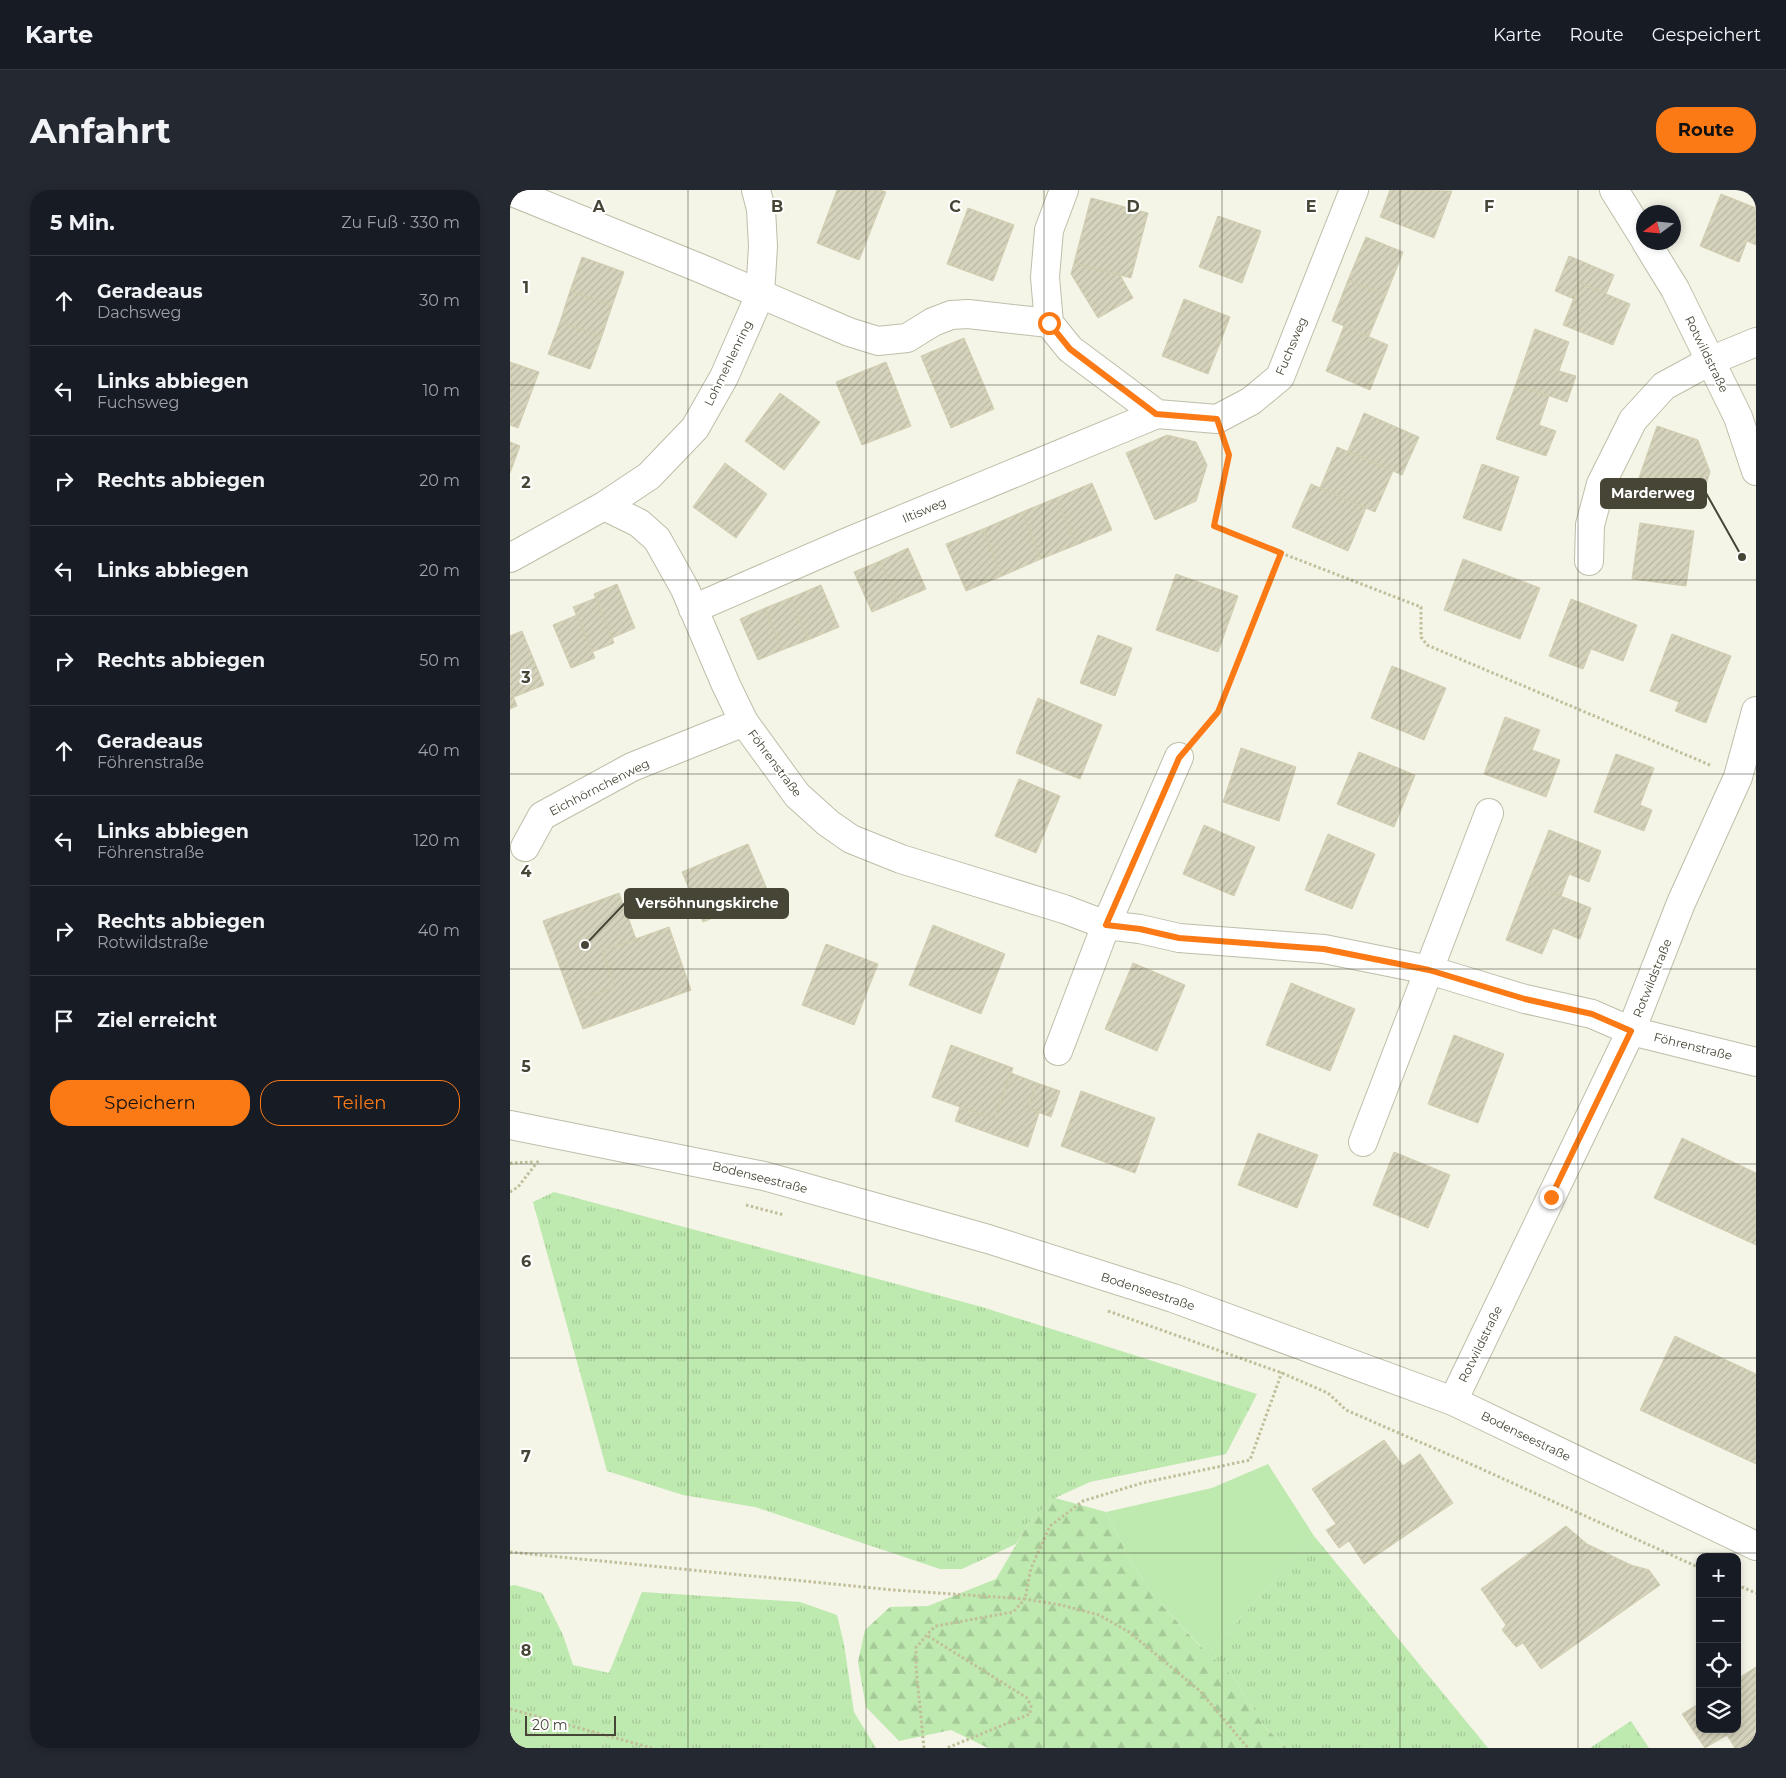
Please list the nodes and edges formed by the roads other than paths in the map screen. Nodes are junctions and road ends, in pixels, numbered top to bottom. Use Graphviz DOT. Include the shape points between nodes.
graph roads {
  1 [pos="756,190"];
  2 [pos="1064,190"];
  3 [pos="1354,190"];
  4 [pos="1614,190"];
  5 [pos="510,191"];
  6 [pos="1636,225"];
  7 [pos="1651,250"];
  8 [pos="760,295"];
  9 [pos="1049,323"];
  10 [pos="1756,342"];
  11 [pos="1710,361"];
  12 [pos="1156,414"];
  13 [pos="1756,471"];
  14 [pos="604,506"];
  15 [pos="510,558"];
  16 [pos="1589,561"];
  17 [pos="693,609"];
  18 [pos="1756,711"];
  19 [pos="744,722"];
  20 [pos="1179,758"];
  21 [pos="1743,786"];
  22 [pos="1489,813"];
  23 [pos="525,847"];
  24 [pos="1106,925"];
  25 [pos="1429,970"];
  26 [pos="1631,1031"];
  27 [pos="1058,1051"];
  28 [pos="1756,1062"];
  29 [pos="510,1125"];
  30 [pos="1362,1142"];
  31 [pos="1452,1401"];
  32 [pos="1756,1546"];
  1 -- 8 [label="street, Lohmehlenring" via="763,246"];
  2 -- 9 [label="street" via="1049,230 1045,277"];
  3 -- 12 [label="street, Fuchsweg" via="1280,377 1251,401 1217,419"];
  4 -- 6 [label="street"];
  5 -- 8 [label="street"];
  7 -- 11 [label="street, Rotwildstraße"];
  8 -- 9 [label="street" via="878,342 907,338 951,315"];
  8 -- 14 [label="street, Lohmehlenring" via="724,377 695,428 649,476"];
  9 -- 12 [label="street" via="1070,349"];
  10 -- 11 [label="street"];
  11 -- 13 [label="street, Rotwildstraße" via="1738,417"];
  11 -- 16 [label="street" via="1664,386 1633,420 1601,484 1590,525"];
  12 -- 17 [label="street, Iltisweg"];
  14 -- 15 [label="street, Lohmehlenring"];
  14 -- 17 [label="street, Föhrenstraße" via="639,523 657,539"];
  17 -- 19 [label="street, Föhrenstraße"];
  18 -- 21 [label="street, Rotwildstraße"];
  19 -- 23 [label="street, Eichhörnchenweg" via="632,767 542,816"];
  19 -- 24 [label="street, Föhrenstraße" via="797,795 851,839 901,859"];
  20 -- 24 [label="street"];
  21 -- 26 [label="street, Rotwildstraße" via="1681,903"];
  22 -- 25 [label="street"];
  24 -- 25 [label="street, Föhrenstraße" via="1179,938 1324,949"];
  24 -- 27 [label="street"];
  25 -- 26 [label="street, Föhrenstraße" via="1525,999 1592,1014"];
  25 -- 30 [label="street"];
  26 -- 28 [label="street, Föhrenstraße"];
  26 -- 31 [label="street, Rotwildstraße"];
  29 -- 31 [label="street, Bodenseestraße" via="764,1176 978,1236 1173,1298"];
  31 -- 32 [label="street, Bodenseestraße"];
}
